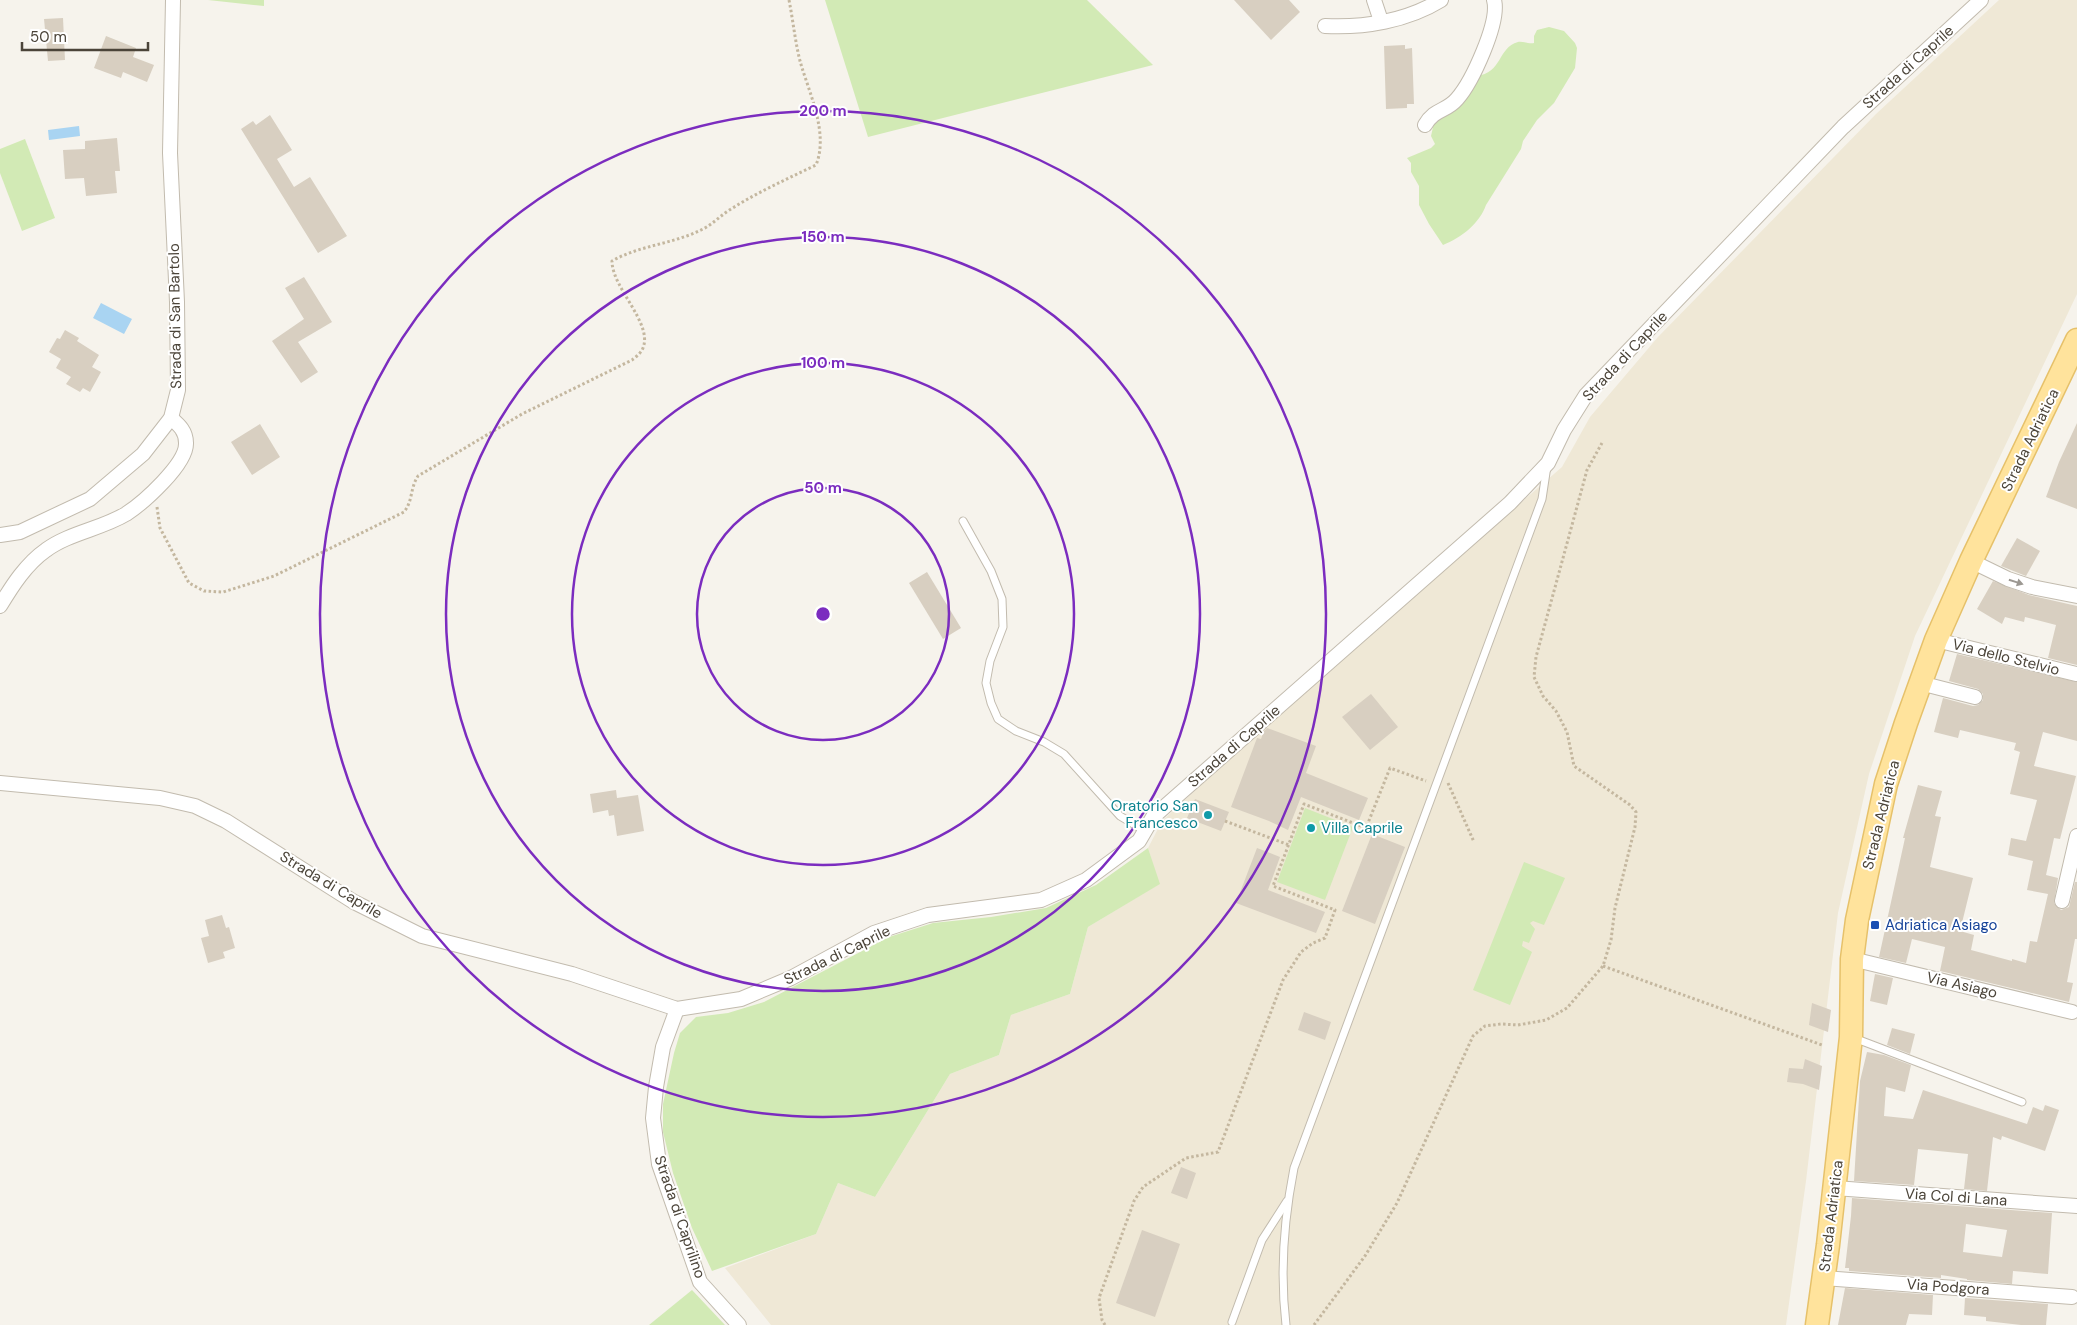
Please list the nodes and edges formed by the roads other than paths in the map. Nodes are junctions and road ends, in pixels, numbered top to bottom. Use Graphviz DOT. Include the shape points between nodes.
graph roads {
  1 [pos="173,0"];
  2 [pos="1374,0"];
  3 [pos="1441,0"];
  4 [pos="1494,0"];
  5 [pos="1981,0"];
  6 [pos="1381,21"];
  7 [pos="1325,26"];
  8 [pos="1425,125"];
  9 [pos="2077,340"];
  10 [pos="171,418"];
  11 [pos="1548,463"];
  12 [pos="963,521"];
  13 [pos="0,535"];
  14 [pos="1971,561"];
  15 [pos="2077,596"];
  16 [pos="0,606"];
  17 [pos="1936,640"];
  18 [pos="2076,674"];
  19 [pos="1920,683"];
  20 [pos="1975,697"];
  21 [pos="0,783"];
  22 [pos="1145,831"];
  23 [pos="2077,836"];
  24 [pos="2062,900"];
  25 [pos="1852,959"];
  26 [pos="677,1009"];
  27 [pos="2072,1012"];
  28 [pos="1851,1037"];
  29 [pos="2022,1102"];
  30 [pos="1835,1188"];
  31 [pos="1287,1200"];
  32 [pos="2077,1206"];
  33 [pos="1824,1278"];
  34 [pos="2072,1297"];
  35 [pos="1232,1322"];
  36 [pos="739,1325"];
  37 [pos="1286,1325"];
  38 [pos="1816,1325"];
  1 -- 10 [label="street, Strada di San Bartolo" via="170,153 178,390"];
  2 -- 6 [label="street"];
  3 -- 6 [label="street" via="1428,8"];
  4 -- 8 [label="street" via="1485,50 1476,67 1458,98 1450,106 1430,115"];
  5 -- 11 [label="street, Strada di Caprile" via="1843,127 1586,395"];
  6 -- 7 [label="street" via="1369,26"];
  9 -- 14 [label="main road, Strada Adriatica"];
  10 -- 13 [label="street, Strada di San Bartolo" via="143,454 90,499 20,532"];
  10 -- 16 [label="street" via="183,429 187,444 179,462 147,499 124,514 47,549 30,564"];
  11 -- 22 [label="street, Strada di Caprile" via="1510,504 1153,817"];
  11 -- 31 [label="lane" via="1542,499 1294,1168"];
  12 -- 22 [label="lane" via="991,571 1002,599 1003,627 990,661 986,683 990,703 998,719 1064,754 1120,816"];
  14 -- 15 [label="street, one-way" via="2032,587"];
  14 -- 17 [label="main road, Strada Adriatica"];
  17 -- 18 [label="street, Via dello Stelvio"];
  17 -- 19 [label="main road, Strada Adriatica"];
  19 -- 20 [label="street"];
  19 -- 25 [label="main road, Strada Adriatica" via="1886,784 1857,920"];
  21 -- 26 [label="street, Strada di Caprile" via="160,798 194,806 226,820 354,902 422,936 572,974"];
  22 -- 26 [label="street, Strada di Caprile" via="1139,841 1086,880 1041,900 928,915 874,932 791,978 742,999"];
  23 -- 24 [label="street"];
  25 -- 27 [label="street, Via Asiago"];
  25 -- 28 [label="main road, Strada Adriatica"];
  26 -- 36 [label="street, Strada di Caprilino" via="663,1047 656,1087 653,1118 658,1164 700,1282"];
  28 -- 29 [label="lane"];
  28 -- 30 [label="main road, Strada Adriatica"];
  30 -- 32 [label="street, Via Col di Lana"];
  30 -- 33 [label="main road, Strada Adriatica"];
  31 -- 35 [label="lane" via="1262,1240"];
  31 -- 37 [label="lane" via="1283,1288"];
  33 -- 34 [label="street, Via Podgora"];
  33 -- 38 [label="main road, Strada Adriatica"];
}
